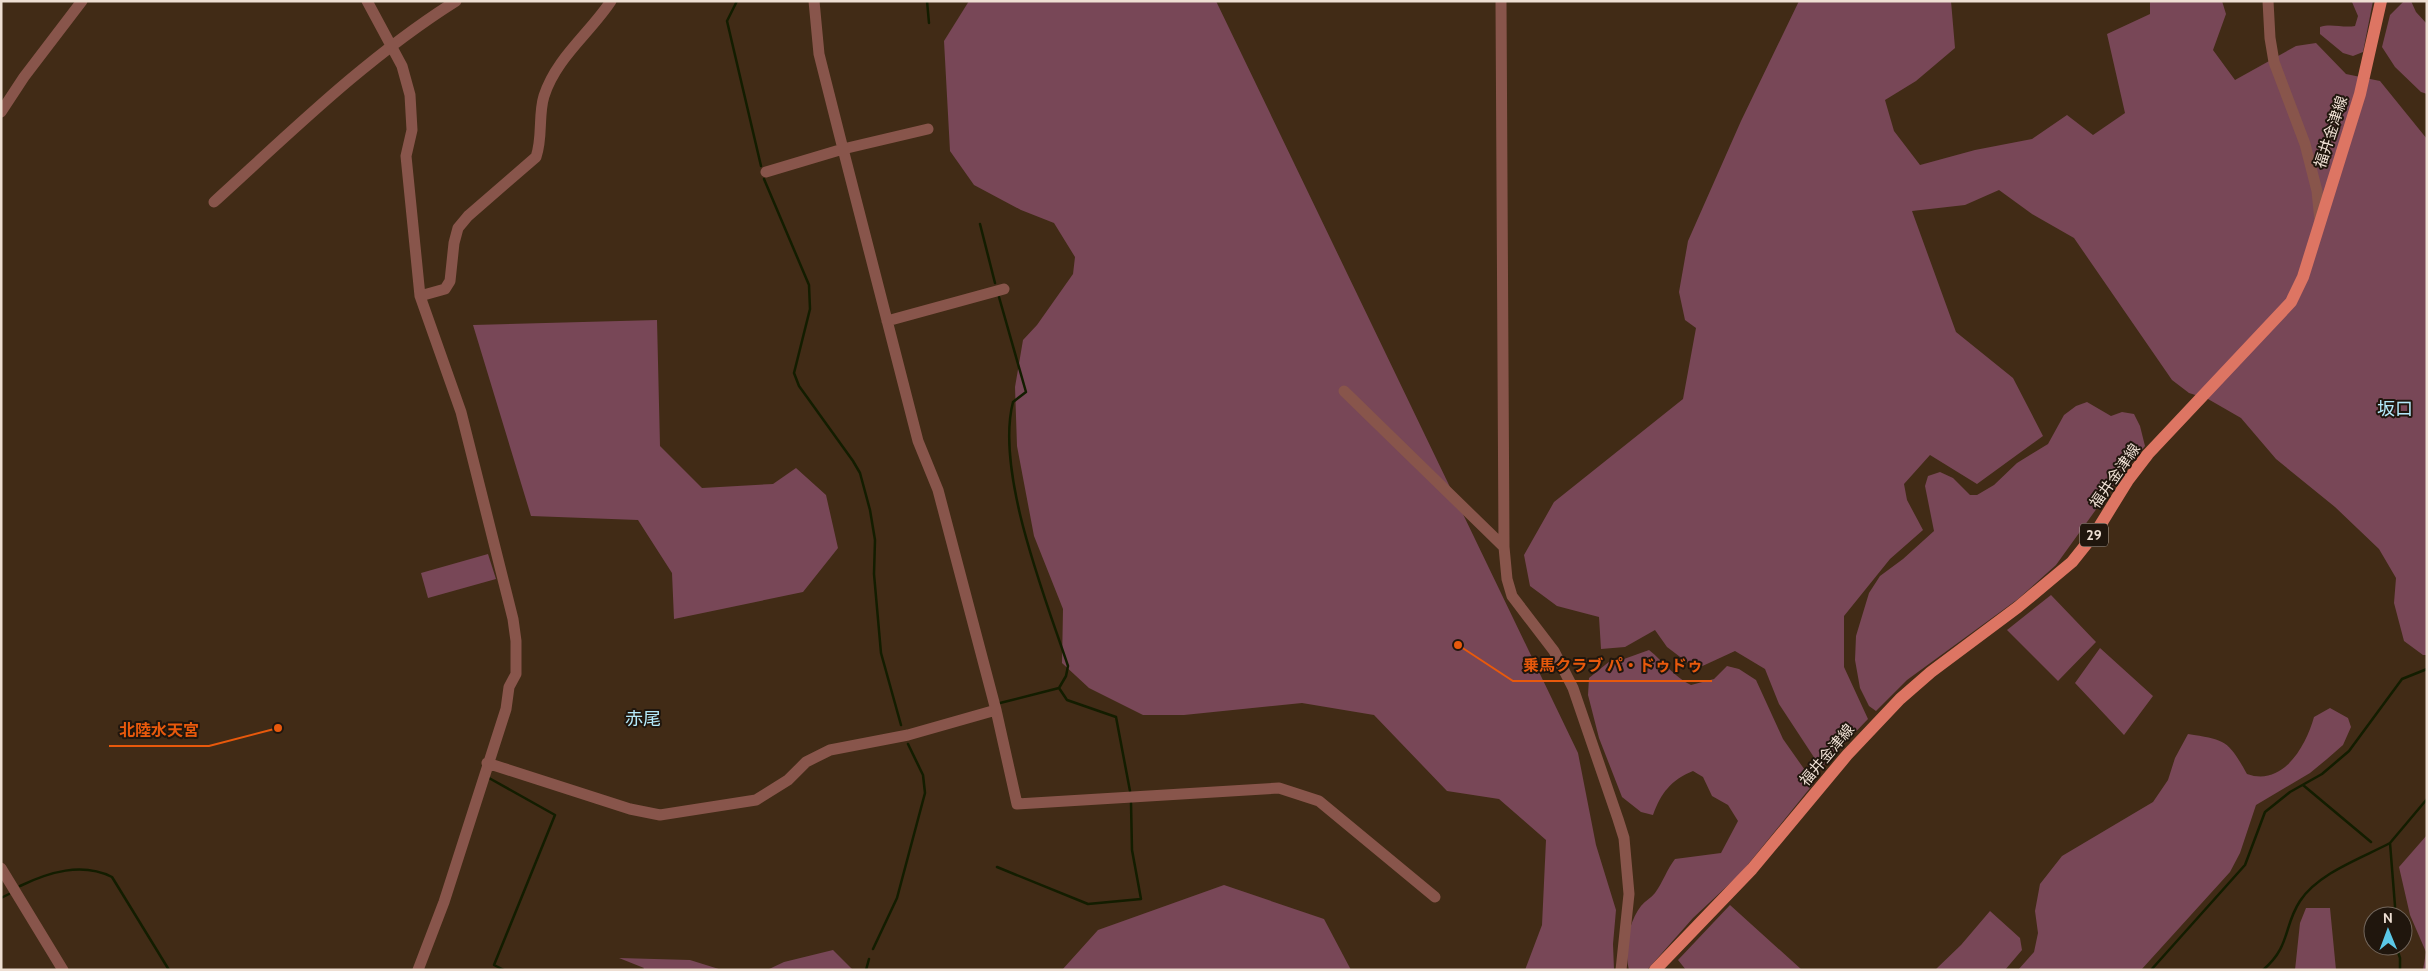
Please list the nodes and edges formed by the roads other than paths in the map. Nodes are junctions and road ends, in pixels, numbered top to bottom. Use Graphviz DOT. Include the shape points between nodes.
graph roads {
  1 [pos="82,1"];
  2 [pos="366,1"];
  3 [pos="456,1"];
  4 [pos="611,1"];
  5 [pos="814,1"];
  6 [pos="1501,1"];
  7 [pos="2268,1"];
  8 [pos="2381,1"];
  9 [pos="392,45"];
  10 [pos="1,112"];
  11 [pos="928,129"];
  12 [pos="843,149"];
  13 [pos="766,172"];
  14 [pos="214,202"];
  15 [pos="2320,221"];
  16 [pos="1004,289"];
  17 [pos="420,296"];
  18 [pos="887,321"];
  19 [pos="1344,391"];
  20 [pos="1504,547"];
  21 [pos="996,710"];
  22 [pos="487,763"];
  23 [pos="1,868"];
  24 [pos="1435,897"];
  25 [pos="63,970"];
  26 [pos="418,970"];
  27 [pos="1621,970"];
  28 [pos="1655,970"];
  1 -- 10 [label="street"];
  2 -- 9 [label="street"];
  3 -- 9 [label="street"];
  4 -- 17 [label="street" via="576,43 551,81 544,96 536,157 458,228 450,282 445,289"];
  5 -- 12 [label="street" via="819,54"];
  6 -- 20 [label="street"];
  7 -- 15 [label="street" via="2274,62 2305,144"];
  8 -- 15 [label="main road, 福井金津線 / 29" via="2360,94"];
  9 -- 14 [label="street"];
  9 -- 17 [label="street" via="410,95 412,130 406,156"];
  11 -- 12 [label="street"];
  12 -- 13 [label="street"];
  12 -- 18 [label="street"];
  15 -- 28 [label="main road, 福井金津線 / 29" via="2303,277 2291,302 2148,454 2072,562 1900,699 1752,868"];
  16 -- 18 [label="street"];
  17 -- 22 [label="street" via="461,412 513,619 516,674 508,687 506,709"];
  18 -- 21 [label="street" via="918,441 938,490"];
  19 -- 20 [label="street"];
  20 -- 27 [label="street" via="1512,596 1554,651 1573,688 1621,828 1629,894"];
  21 -- 22 [label="street" via="908,735 830,750 806,762 788,780 756,800 660,815 630,809"];
  21 -- 24 [label="street" via="1017,804 1279,788 1319,800"];
  22 -- 26 [label="street" via="444,902"];
  23 -- 25 [label="street"];
}
